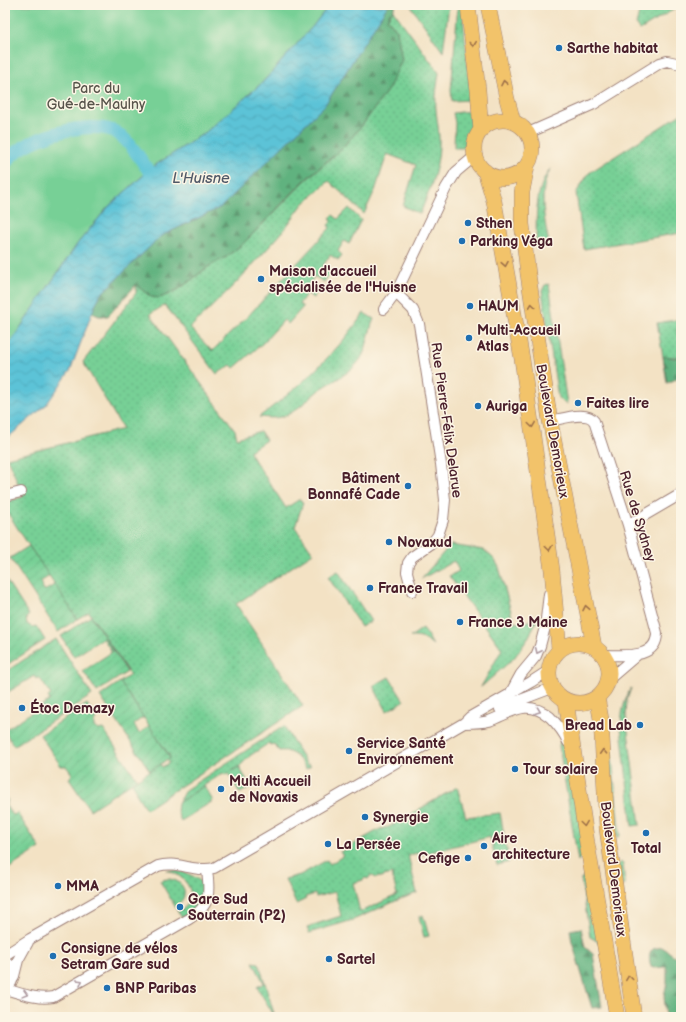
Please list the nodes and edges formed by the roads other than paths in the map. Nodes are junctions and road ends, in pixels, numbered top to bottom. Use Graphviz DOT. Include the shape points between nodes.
graph roads {
  1 [pos="468,5"];
  2 [pos="488,5"];
  3 [pos="681,64"];
  4 [pos="513,121"];
  5 [pos="480,131"];
  6 [pos="528,133"];
  7 [pos="475,156"];
  8 [pos="527,166"];
  9 [pos="485,171"];
  10 [pos="396,293"];
  11 [pos="384,309"];
  12 [pos="550,421"];
  13 [pos="21,492"];
  14 [pos="681,494"];
  15 [pos="5,496"];
  16 [pos="628,525"];
  17 [pos="552,570"];
  18 [pos="412,591"];
  19 [pos="559,649"];
  20 [pos="599,651"];
  21 [pos="637,655"];
  22 [pos="548,671"];
  23 [pos="609,679"];
  24 [pos="552,688"];
  25 [pos="510,694"];
  26 [pos="597,697"];
  27 [pos="566,701"];
  28 [pos="469,723"];
  29 [pos="578,785"];
  30 [pos="207,870"];
  31 [pos="30,939"];
  32 [pos="5,955"];
  33 [pos="5,962"];
  34 [pos="14,976"];
  35 [pos="5,989"];
  36 [pos="617,1017"];
  37 [pos="634,1017"];
  1 -- 5 [label="main road, one-way"];
  4 -- 2 [label="main road, one-way"];
  3 -- 6 [label="street" via="667,61 660,63 594,104"];
  4 -- 5 [label="main road" via="497,120"];
  4 -- 6 [label="main road"];
  5 -- 7 [label="main road" via="474,146"];
  6 -- 8 [label="main road, Boulevard Demorieux" via="532,142 532,152"];
  7 -- 9 [label="main road, Boulevard Demorieux"];
  7 -- 10 [label="street" via="456,172 446,188"];
  8 -- 9 [label="main road" via="515,175 505,178"];
  12 -- 8 [label="main road, Boulevard Demorieux, one-way" via="522,224 522,192"];
  9 -- 17 [label="main road, Boulevard Demorieux, one-way" via="494,201 522,359"];
  10 -- 11 [label="street"];
  10 -- 18 [label="street, Rue Pierre-Félix Delarue" via="413,310 419,324 445,490 443,520 438,536 408,563 407,572"];
  12 -- 16 [label="street, Rue de Sydney" via="585,415 593,419"];
  20 -- 12 [label="main road, Boulevard Demorieux, one-way"];
  13 -- 15 [label="street"];
  14 -- 16 [label="street"];
  16 -- 21 [label="street, Rue de Sydney" via="657,633 653,647"];
  17 -- 19 [label="main road, Boulevard Demorieux"];
  17 -- 25 [label="street, one-way" via="540,646"];
  19 -- 20 [label="main road" via="581,642"];
  19 -- 22 [label="main road" via="552,658"];
  20 -- 21 [label="street, Rue de Sydney"];
  20 -- 23 [label="main road" via="609,669"];
  21 -- 23 [label="street, Rue de Sydney"];
  22 -- 24 [label="main road"];
  22 -- 25 [label="street"];
  23 -- 26 [label="main road" via="605,689"];
  24 -- 27 [label="main road"];
  24 -- 28 [label="street"];
  25 -- 28 [label="street" via="470,716"];
  26 -- 27 [label="main road" via="578,704"];
  37 -- 26 [label="main road, Boulevard Demorieux, one-way" via="607,829 601,719"];
  27 -- 29 [label="main road, Boulevard Demorieux"];
  28 -- 29 [label="street, Boulevard Demorieux, one-way" via="488,721 520,708 536,710 546,715 560,727 568,741"];
  28 -- 30 [label="street"];
  29 -- 36 [label="main road, Boulevard Demorieux, one-way"];
  30 -- 31 [label="street" via="169,864 158,866"];
  35 -- 30 [label="street, one-way" via="32,996 53,997 182,923 197,914 206,903 209,892"];
  31 -- 32 [label="street"];
  31 -- 34 [label="street" via="18,960"];
  33 -- 34 [label="street" via="12,968"];
  34 -- 35 [label="street"];
}
